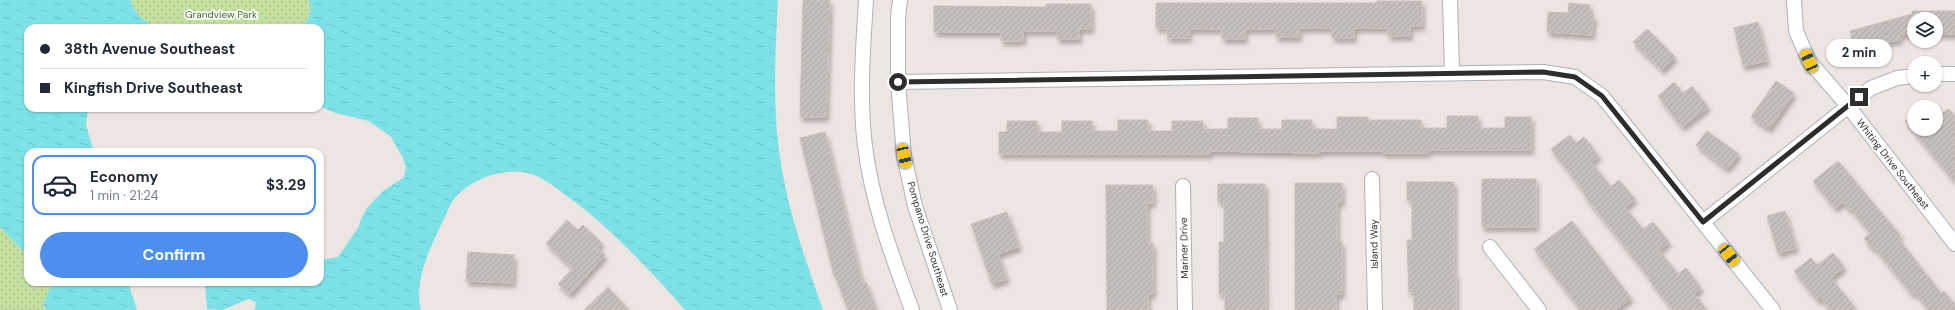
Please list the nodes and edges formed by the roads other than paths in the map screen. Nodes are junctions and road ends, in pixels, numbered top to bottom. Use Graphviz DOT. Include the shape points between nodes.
graph roads {
  1 [pos="866,0"];
  2 [pos="900,0"];
  3 [pos="1450,0"];
  4 [pos="1794,0"];
  5 [pos="1452,73"];
  6 [pos="1943,74"];
  7 [pos="1955,74"];
  8 [pos="1907,77"];
  9 [pos="898,82"];
  10 [pos="1848,106"];
  11 [pos="1372,179"];
  12 [pos="1183,186"];
  13 [pos="1703,222"];
  14 [pos="1955,244"];
  15 [pos="1490,247"];
  16 [pos="912,310"];
  17 [pos="950,310"];
  18 [pos="1185,310"];
  19 [pos="1375,310"];
  20 [pos="1539,310"];
  21 [pos="1773,310"];
  1 -- 16 [label="street" via="863,49 865,146 874,197 889,248"];
  2 -- 9 [label="street, Pompano Drive Southeast"];
  3 -- 5 [label="street"];
  4 -- 10 [label="street, Whiting Drive Southeast" via="1796,32 1809,61"];
  5 -- 9 [label="street"];
  5 -- 13 [label="street" via="1543,72 1575,77 1602,96"];
  6 -- 7 [label="street"];
  8 -- 10 [label="street" via="1871,88"];
  9 -- 17 [label="street, Pompano Drive Southeast" via="905,163 915,206"];
  10 -- 13 [label="street"];
  10 -- 14 [label="street, Whiting Drive Southeast"];
  11 -- 19 [label="street, Island Way"];
  12 -- 18 [label="street, Mariner Drive"];
  13 -- 21 [label="street"];
  15 -- 20 [label="street"];
}
